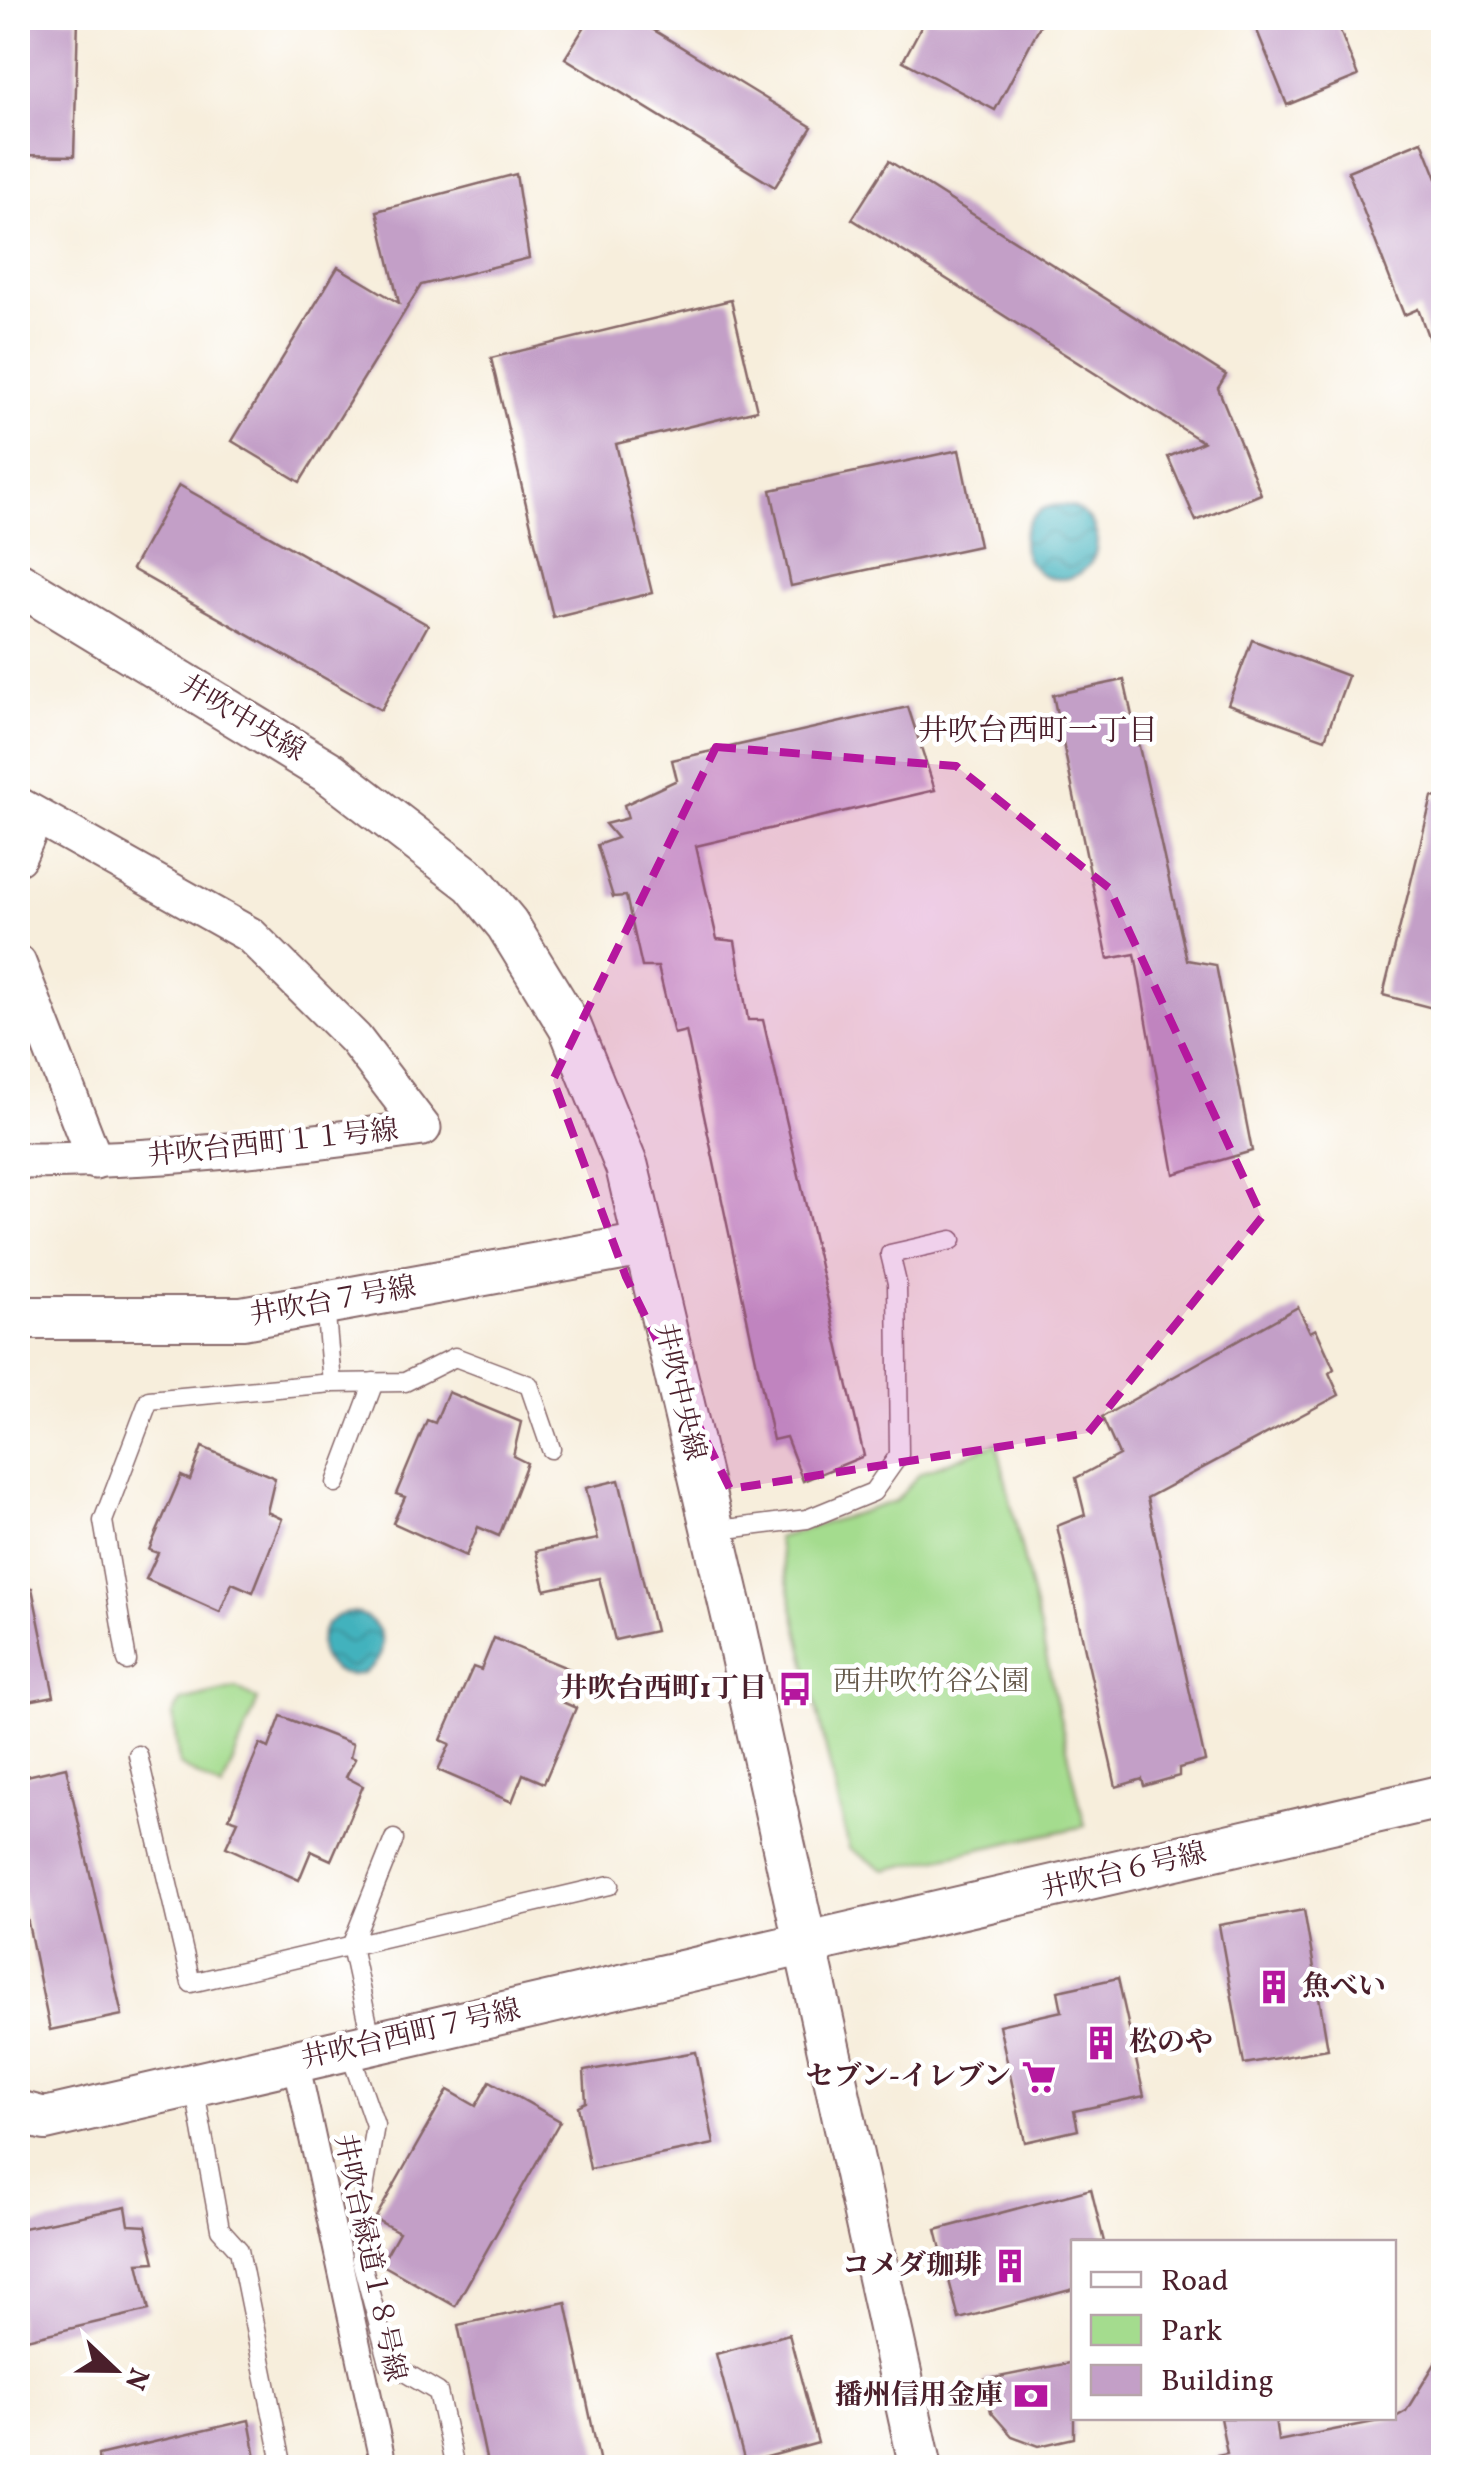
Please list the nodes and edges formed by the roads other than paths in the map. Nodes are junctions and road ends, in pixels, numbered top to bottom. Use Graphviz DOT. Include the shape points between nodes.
graph roads {
  1 [pos="18,583"];
  2 [pos="27,810"];
  3 [pos="18,857"];
  4 [pos="18,963"];
  5 [pos="18,1160"];
  6 [pos="95,1161"];
  7 [pos="952,1240"];
  8 [pos="644,1245"];
  9 [pos="325,1304"];
  10 [pos="18,1318"];
  11 [pos="374,1382"];
  12 [pos="332,1383"];
  13 [pos="551,1449"];
  14 [pos="336,1483"];
  15 [pos="711,1531"];
  16 [pos="128,1661"];
  17 [pos="138,1755"];
  18 [pos="1444,1796"];
  19 [pos="394,1839"];
  20 [pos="610,1885"];
  21 [pos="804,1944"];
  22 [pos="352,1946"];
  23 [pos="360,2046"];
  24 [pos="296,2062"];
  25 [pos="194,2085"];
  26 [pos="18,2112"];
  27 [pos="283,2468"];
  28 [pos="384,2468"];
  29 [pos="455,2468"];
  30 [pos="921,2468"];
  1 -- 8 [label="street, 井吹中央線" via="330,773 474,883 570,1026 627,1167"];
  2 -- 3 [label="street"];
  2 -- 6 [label="street, 井吹台西町１１号線" via="250,935 355,1039 423,1128 256,1151"];
  4 -- 6 [label="street"];
  5 -- 6 [label="street, 井吹台西町１１号線"];
  7 -- 15 [label="lane" via="890,1254 897,1283 898,1455 872,1492 807,1519"];
  8 -- 9 [label="street, 井吹台７号線"];
  8 -- 15 [label="street, 井吹中央線"];
  9 -- 10 [label="street, 井吹台７号線" via="242,1318"];
  9 -- 12 [label="lane"];
  11 -- 12 [label="lane"];
  11 -- 13 [label="lane" via="405,1382 455,1356 529,1384"];
  11 -- 14 [label="lane"];
  12 -- 16 [label="lane" via="149,1400 103,1521"];
  15 -- 21 [label="street, 井吹中央線"];
  17 -- 22 [label="lane" via="191,1983"];
  18 -- 21 [label="street, 井吹台６号線"];
  19 -- 22 [label="lane"];
  20 -- 22 [label="lane"];
  21 -- 23 [label="street, 井吹台西町７号線"];
  21 -- 30 [label="street, 井吹中央線"];
  22 -- 23 [label="lane"];
  23 -- 24 [label="street, 井吹台西町７号線"];
  23 -- 29 [label="lane" via="376,2125 359,2218 362,2260 388,2363 438,2392"];
  24 -- 25 [label="street, 井吹台西町７号線"];
  24 -- 28 [label="street, 井吹台緑道１８号線"];
  25 -- 26 [label="street, 井吹台西町７号線" via="45,2119"];
  25 -- 27 [label="lane" via="220,2230 239,2250"];
}
